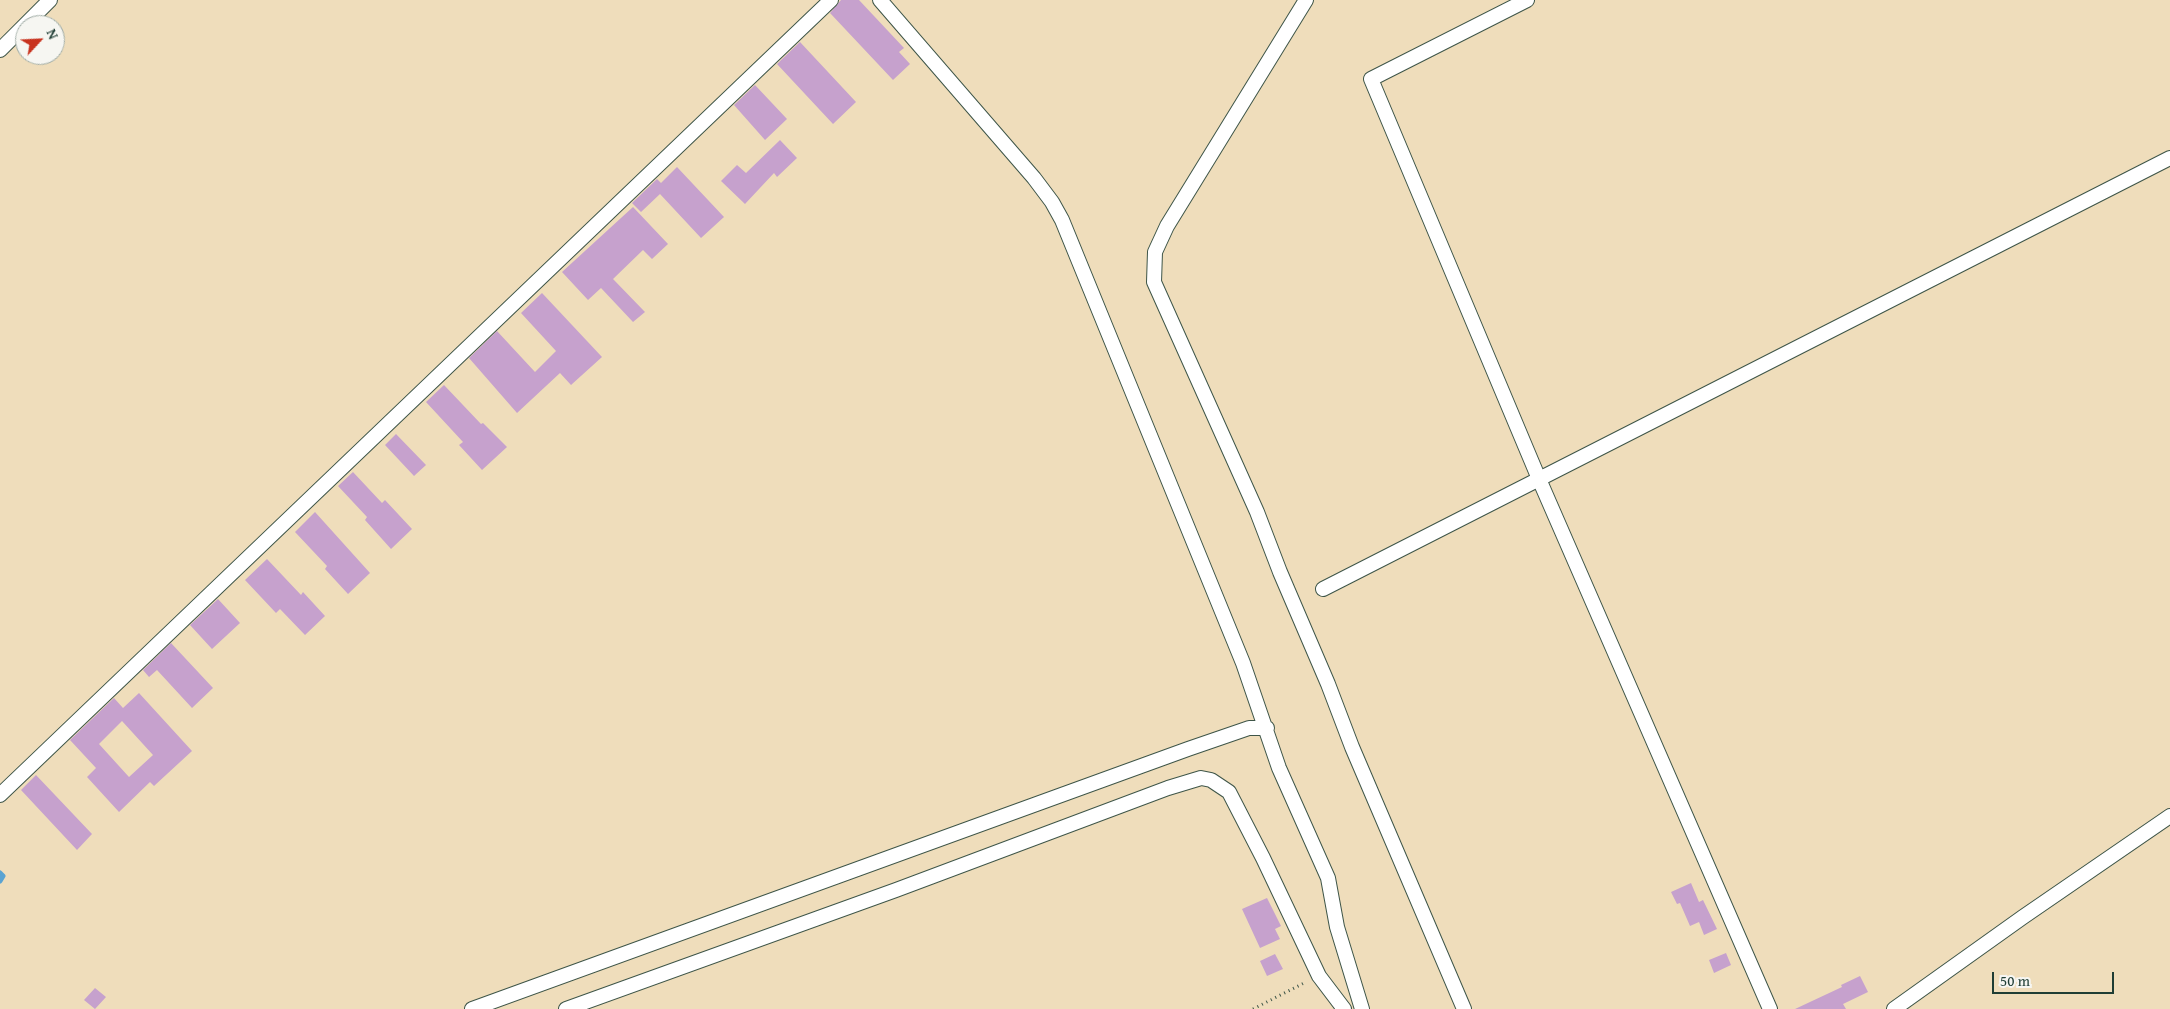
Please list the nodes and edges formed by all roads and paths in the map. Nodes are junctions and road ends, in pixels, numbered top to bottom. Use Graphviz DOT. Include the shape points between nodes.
graph roads {
  1 [pos="50,0"];
  2 [pos="831,0"];
  3 [pos="880,0"];
  4 [pos="1306,0"];
  5 [pos="1527,0"];
  6 [pos="0,50"];
  7 [pos="2170,158"];
  8 [pos="1539,479"];
  9 [pos="1323,588"];
  10 [pos="1267,728"];
  11 [pos="0,795"];
  12 [pos="2170,816"];
  13 [pos="1320,976"];
  14 [pos="472,1009"];
  15 [pos="566,1009"];
  16 [pos="1253,1009"];
  17 [pos="1344,1009"];
  18 [pos="1362,1009"];
  19 [pos="1464,1009"];
  20 [pos="1770,1009"];
  21 [pos="1894,1009"];
  1 -- 6 [label="street"];
  2 -- 11 [label="street"];
  3 -- 10 [label="street" via="1034,178 1062,220"];
  4 -- 19 [label="street" via="1167,226 1154,252 1154,282 1257,512"];
  5 -- 8 [label="street" via="1371,79"];
  7 -- 8 [label="street"];
  8 -- 9 [label="street"];
  8 -- 20 [label="street"];
  10 -- 14 [label="street" via="1249,728 1188,749"];
  10 -- 18 [label="street" via="1280,768 1328,878 1337,927"];
  12 -- 21 [label="street"];
  13 -- 15 [label="street" via="1229,792 1211,780 1201,778"];
  13 -- 16 [label="path"];
  13 -- 17 [label="street"];
}
